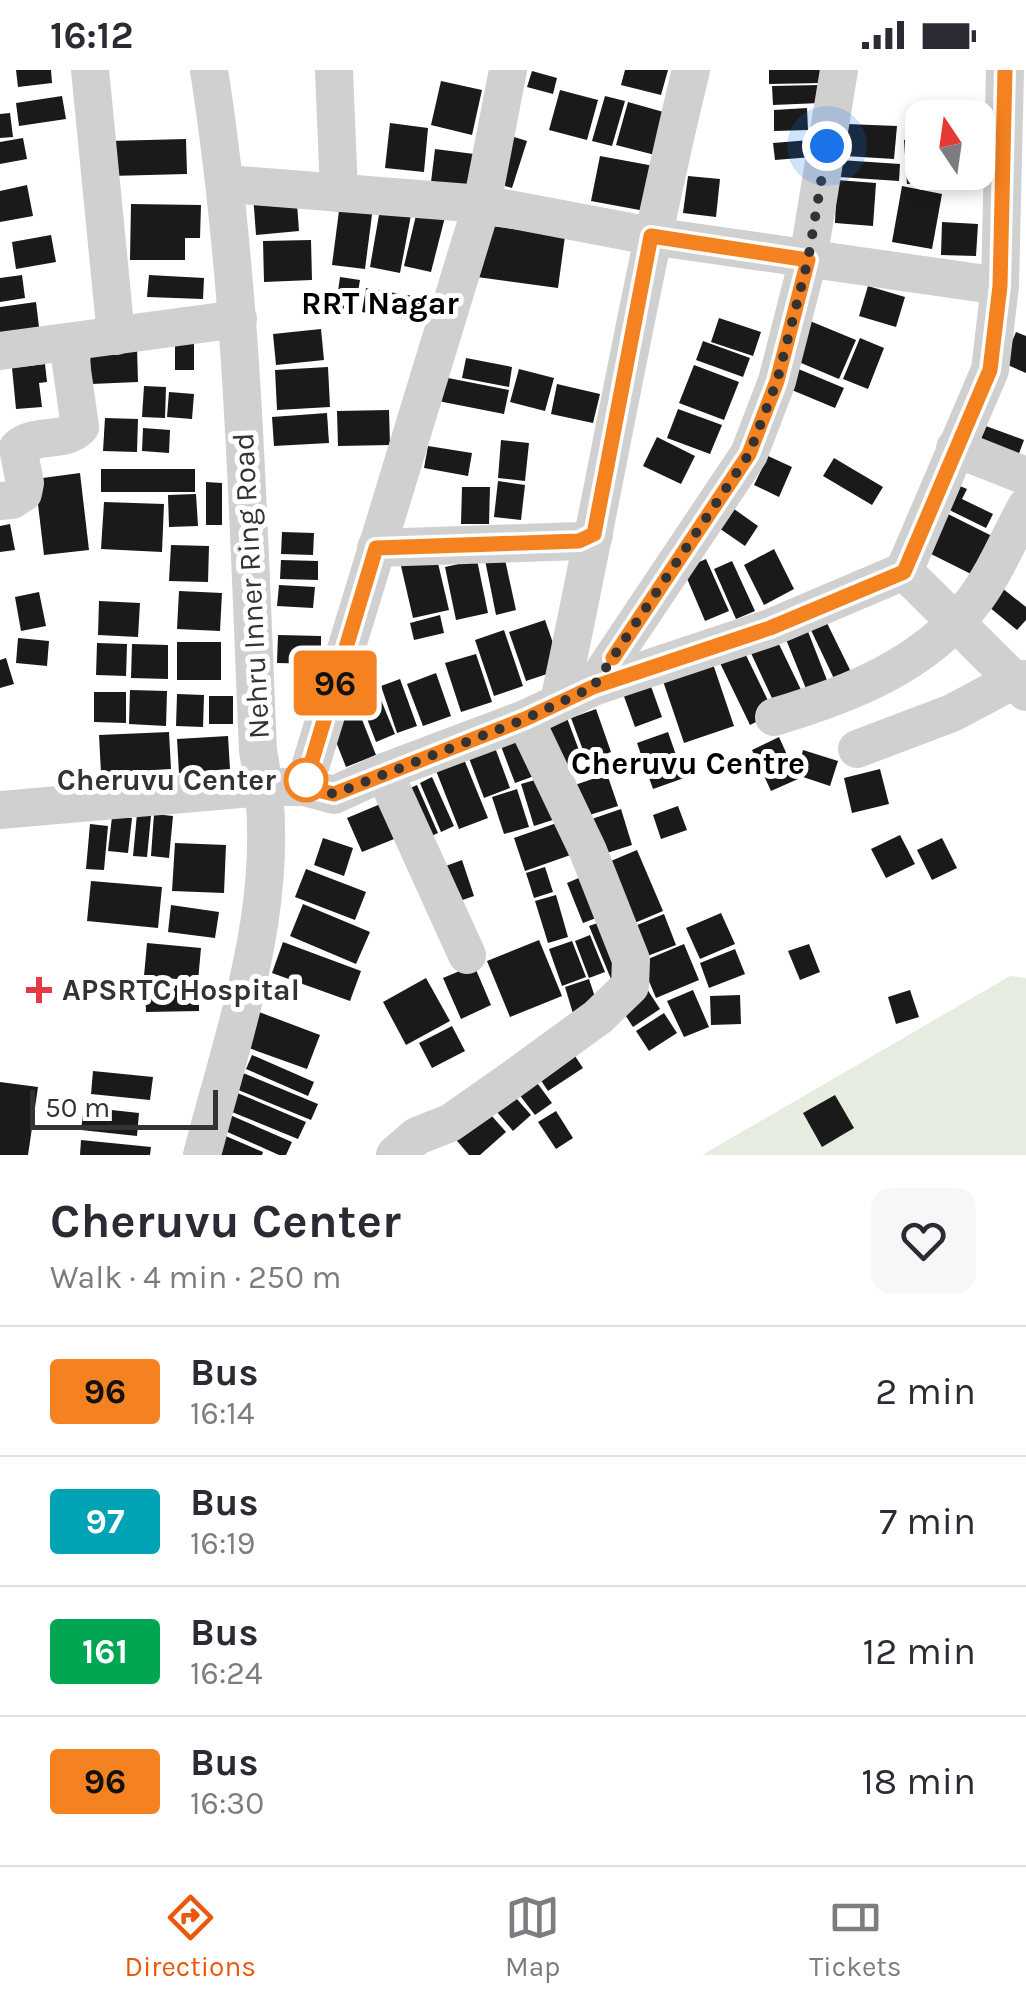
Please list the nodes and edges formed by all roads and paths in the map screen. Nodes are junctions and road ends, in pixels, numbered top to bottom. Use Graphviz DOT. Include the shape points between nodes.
graph roads {
  1 [pos="90,70"];
  2 [pos="209,70"];
  3 [pos="334,70"];
  4 [pos="508,70"];
  5 [pos="690,70"];
  6 [pos="839,70"];
  7 [pos="1005,70"];
  8 [pos="227,184"];
  9 [pos="339,193"];
  10 [pos="482,204"];
  11 [pos="651,236"];
  12 [pos="808,260"];
  13 [pos="1000,286"];
  14 [pos="238,319"];
  15 [pos="116,336"];
  16 [pos="68,342"];
  17 [pos="0,350"];
  18 [pos="954,448"];
  19 [pos="1026,476"];
  20 [pos="0,501"];
  21 [pos="1026,507"];
  22 [pos="594,534"];
  23 [pos="376,548"];
  24 [pos="904,572"];
  25 [pos="956,623"];
  26 [pos="1022,684"];
  27 [pos="593,687"];
  28 [pos="559,702"];
  29 [pos="774,716"];
  30 [pos="525,719"];
  31 [pos="857,749"];
  32 [pos="384,772"];
  33 [pos="266,787"];
  34 [pos="304,787"];
  35 [pos="0,810"];
  36 [pos="467,956"];
  37 [pos="202,1155"];
  38 [pos="395,1155"];
  1 -- 15 [label="street"];
  2 -- 8 [label="street, Nehru Inner Ring Road"];
  3 -- 9 [label="street"];
  4 -- 10 [label="street"];
  5 -- 11 [label="street"];
  6 -- 12 [label="street"];
  7 -- 13 [label="street"];
  8 -- 9 [label="street"];
  8 -- 14 [label="street, Nehru Inner Ring Road"];
  9 -- 10 [label="street"];
  10 -- 11 [label="street"];
  10 -- 23 [label="street"];
  11 -- 12 [label="street"];
  11 -- 22 [label="street"];
  12 -- 13 [label="street"];
  12 -- 27 [label="street" via="777,381 749,454"];
  13 -- 18 [label="street" via="990,370"];
  14 -- 15 [label="street"];
  14 -- 33 [label="street, Nehru Inner Ring Road" via="258,751"];
  15 -- 16 [label="street"];
  16 -- 17 [label="street"];
  16 -- 20 [label="street" via="80,427 73,435 18,448 24,493"];
  18 -- 19 [label="street"];
  18 -- 24 [label="street"];
  21 -- 25 [label="street"];
  22 -- 23 [label="street" via="579,541"];
  22 -- 28 [label="street"];
  23 -- 34 [label="street"];
  24 -- 25 [label="street"];
  24 -- 27 [label="street" via="770,628"];
  25 -- 26 [label="street"];
  25 -- 29 [label="street" via="900,668 833,700"];
  26 -- 31 [label="street"];
  27 -- 28 [label="street"];
  28 -- 30 [label="street"];
  30 -- 32 [label="street"];
  30 -- 38 [label="street" via="631,960 630,986 510,1081"];
  32 -- 34 [label="street" via="334,794"];
  32 -- 36 [label="street"];
  33 -- 34 [label="street"];
  33 -- 35 [label="street"];
  33 -- 37 [label="street, Nehru Inner Ring Road" via="261,928"];
}
